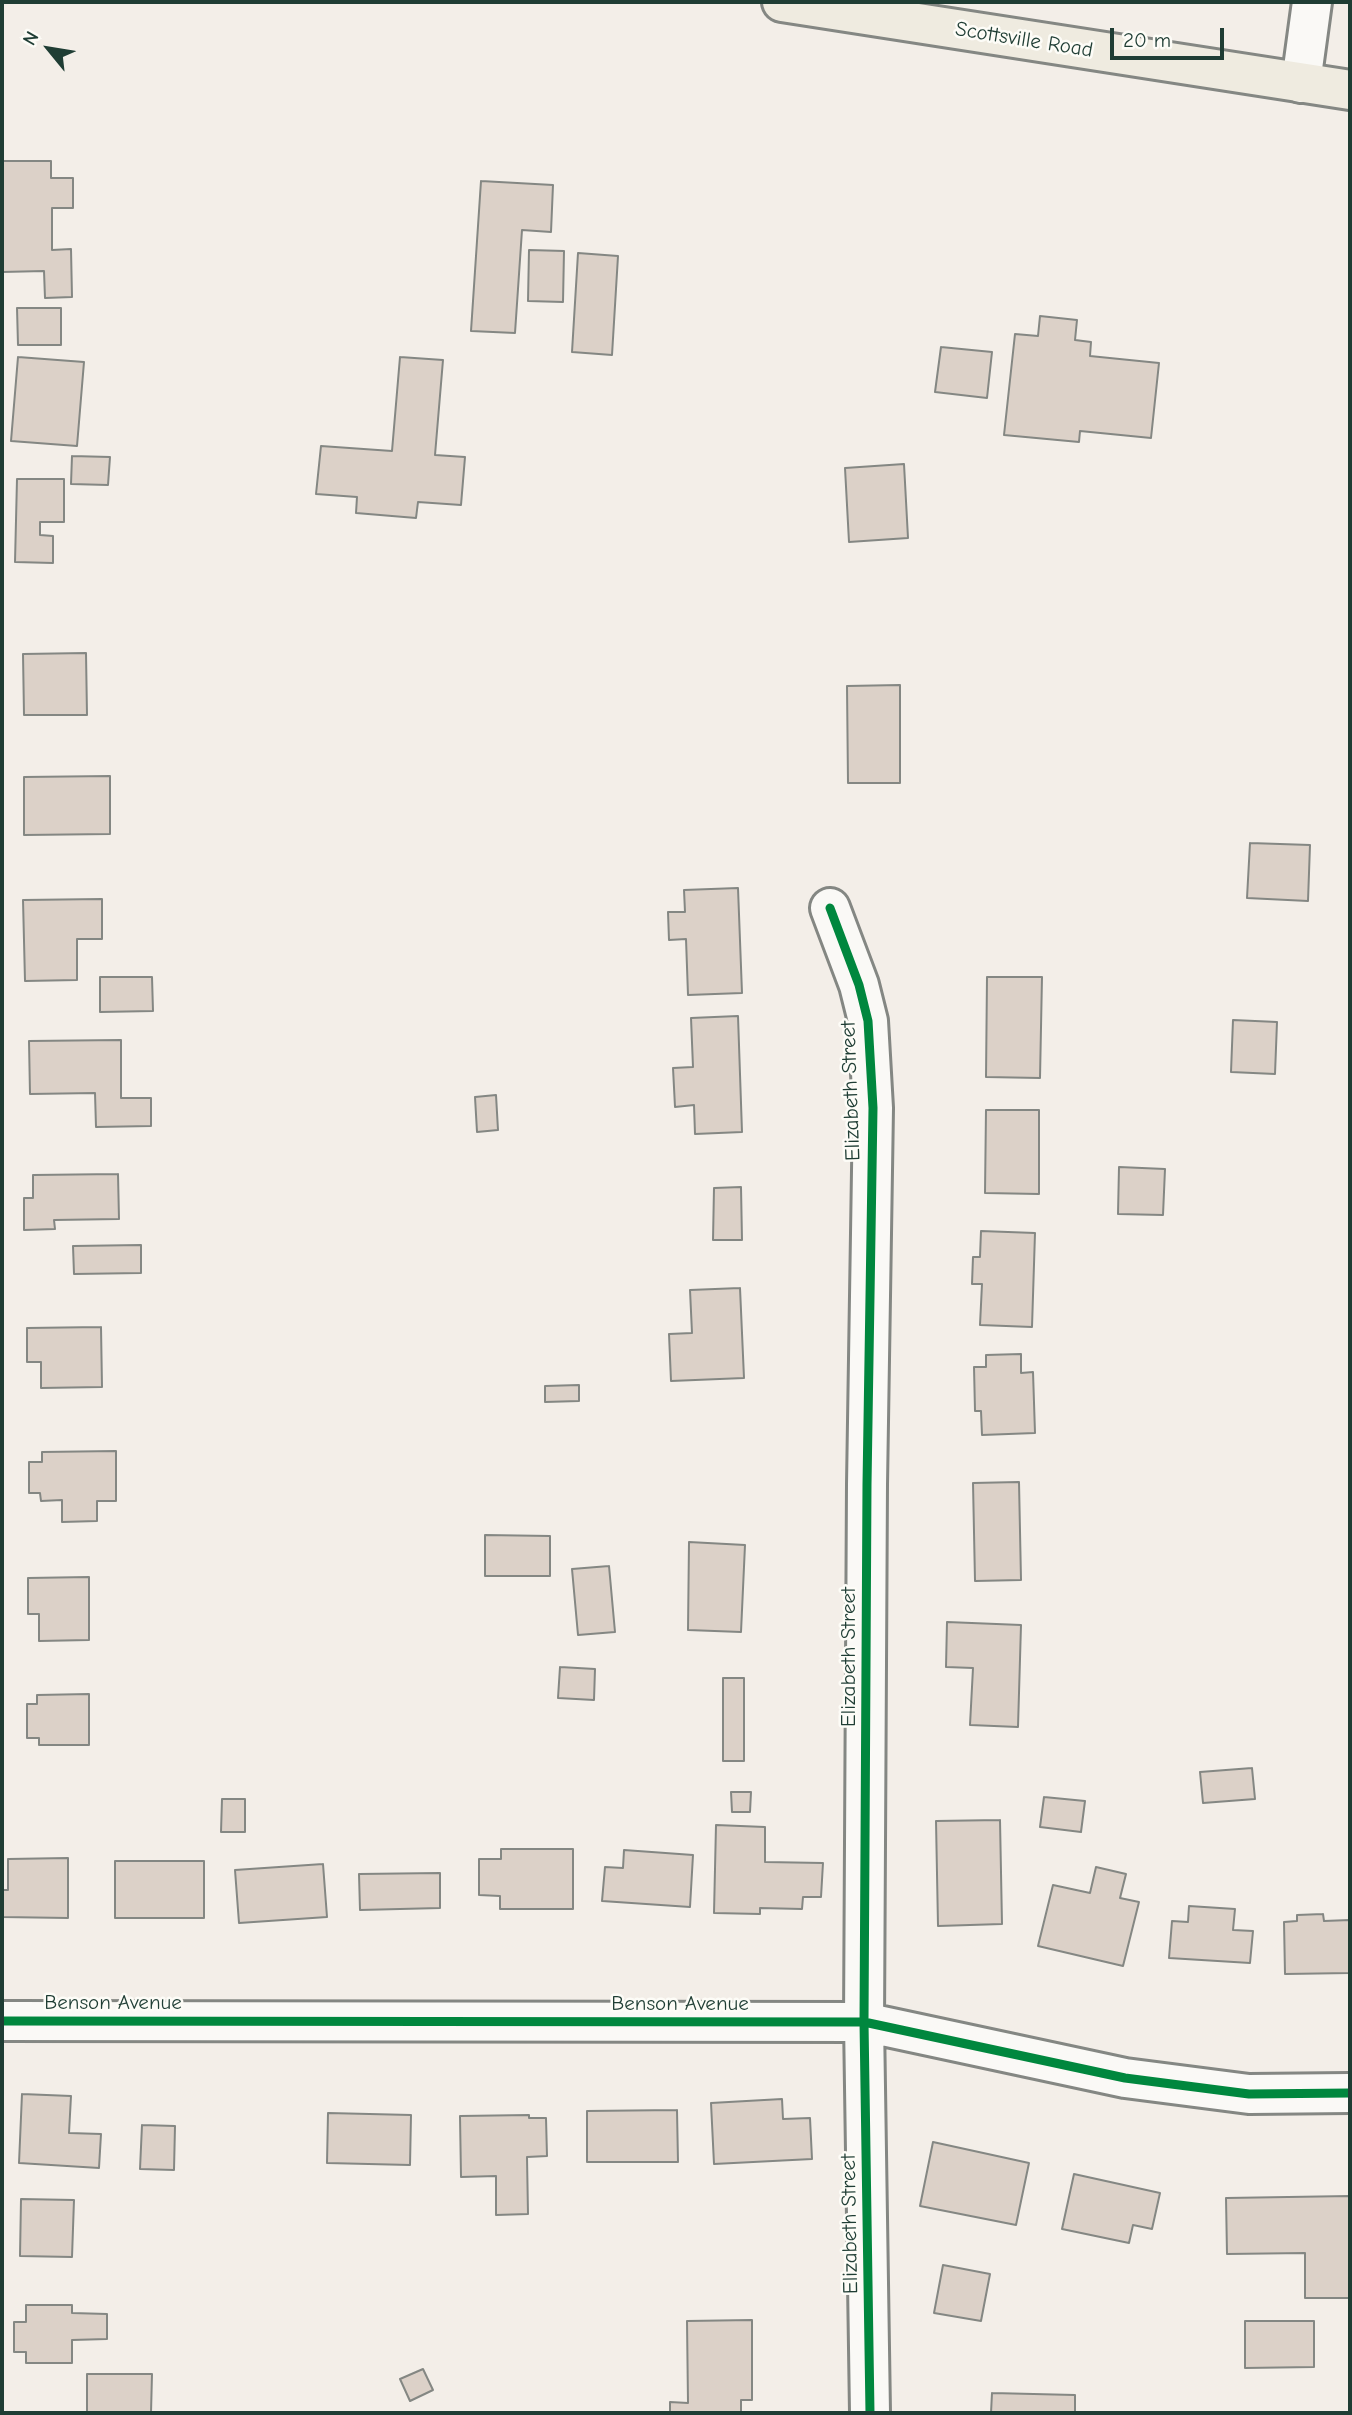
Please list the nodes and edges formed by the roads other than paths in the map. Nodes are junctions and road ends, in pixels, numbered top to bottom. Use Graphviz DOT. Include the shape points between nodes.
graph roads {
  1 [pos="782,2"];
  2 [pos="1312,2"];
  3 [pos="1301,83"];
  4 [pos="1350,90"];
  5 [pos="830,908"];
  6 [pos="2,2021"];
  7 [pos="864,2022"];
  8 [pos="1350,2093"];
  9 [pos="870,2413"];
  1 -- 3 [label="main road, Scottsville Road"];
  2 -- 3 [label="street"];
  3 -- 4 [label="main road, Scottsville Road"];
  5 -- 7 [label="street, Elizabeth Street" via="868,1021 873,1108"];
  6 -- 7 [label="street, Benson Avenue"];
  7 -- 8 [label="street, Benson Avenue" via="1125,2078 1249,2094"];
  7 -- 9 [label="street, Elizabeth Street"];
}
